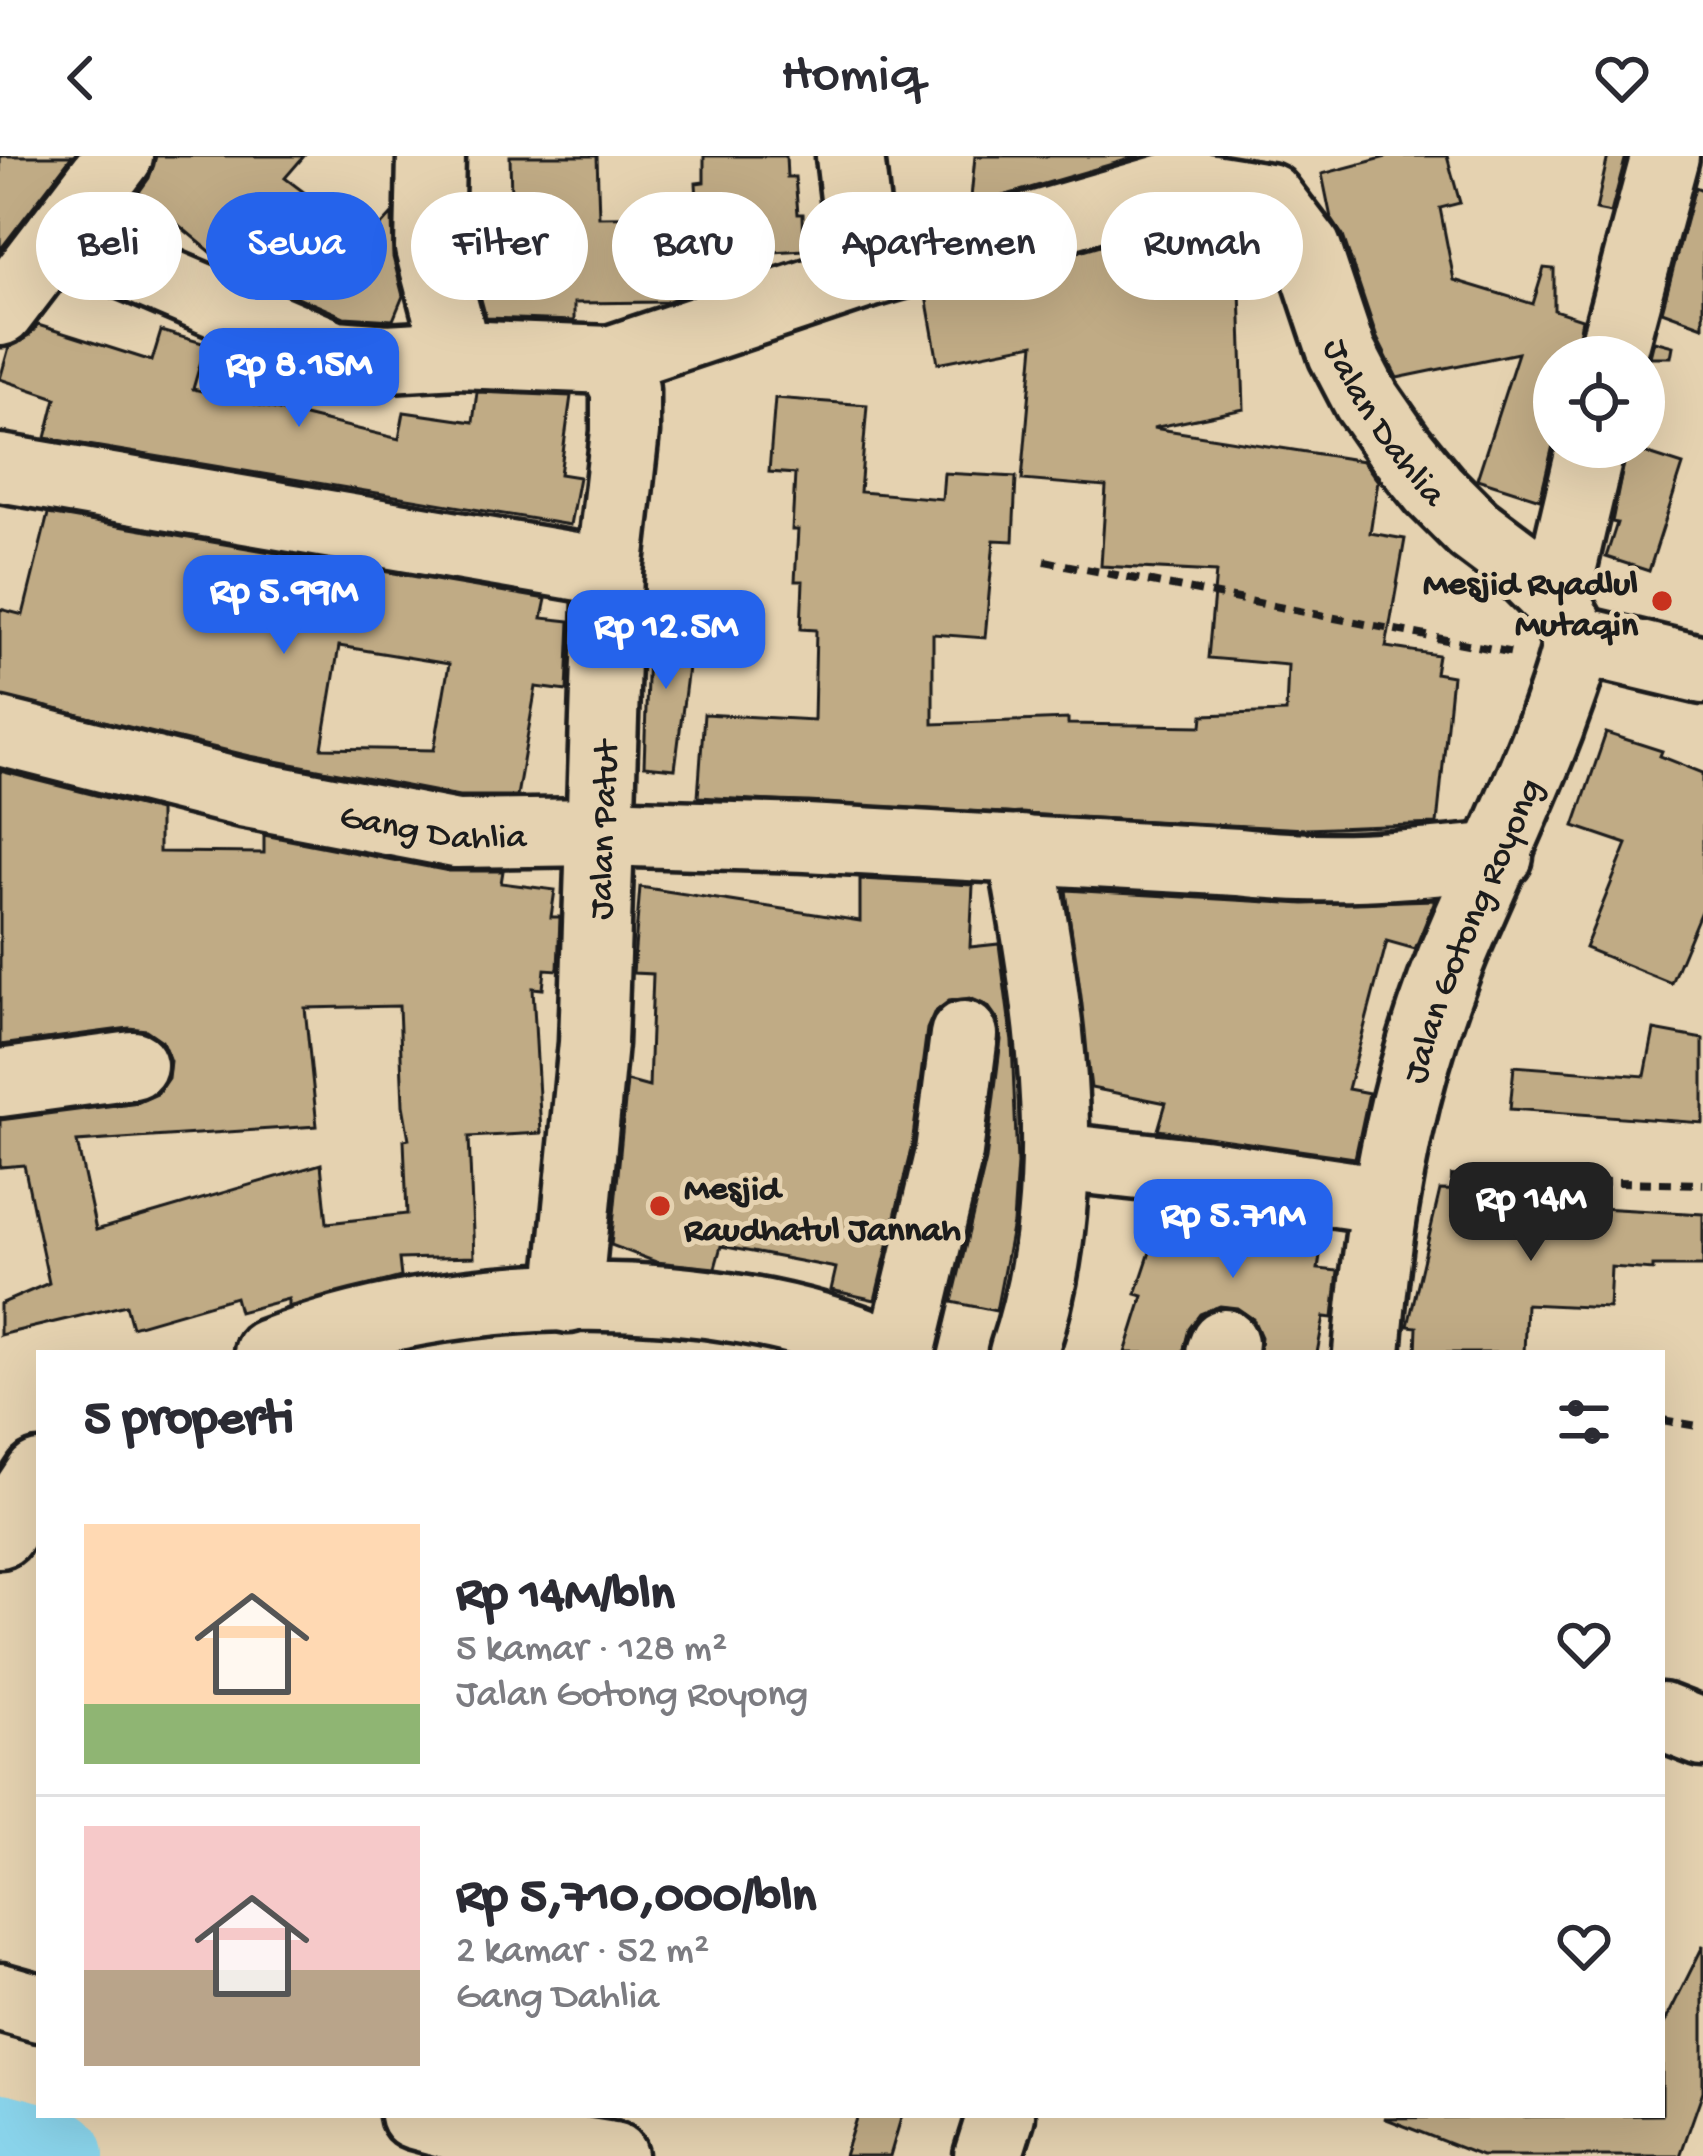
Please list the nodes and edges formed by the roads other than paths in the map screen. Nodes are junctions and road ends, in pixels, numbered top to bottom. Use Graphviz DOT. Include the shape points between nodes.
graph roads {
  1 [pos="119,156"];
  2 [pos="431,156"];
  3 [pos="850,156"];
  4 [pos="1665,156"];
  5 [pos="1183,170"];
  6 [pos="92,192"];
  7 [pos="854,192"];
  8 [pos="1077,205"];
  9 [pos="36,265"];
  10 [pos="182,289"];
  11 [pos="799,296"];
  12 [pos="0,312"];
  13 [pos="1617,336"];
  14 [pos="457,353"];
  15 [pos="610,360"];
  16 [pos="0,468"];
  17 [pos="1588,468"];
  18 [pos="609,572"];
  19 [pos="1568,635"];
  20 [pos="1703,670"];
  21 [pos="0,732"];
  22 [pos="598,832"];
  23 [pos="1021,849"];
  24 [pos="1499,856"];
  25 [pos="964,1035"];
  26 [pos="133,1065"];
  27 [pos="0,1083"];
  28 [pos="1058,1157"];
  29 [pos="1386,1188"];
  30 [pos="568,1299"];
  31 [pos="396,1334"];
  32 [pos="772,1335"];
  33 [pos="288,1350"];
  34 [pos="889,1350"];
  35 [pos="898,1350"];
  36 [pos="1024,1350"];
  37 [pos="1367,1350"];
  38 [pos="1665,1718"];
  39 [pos="1703,1733"];
  40 [pos="0,1997"];
  41 [pos="36,2007"];
  42 [pos="436,2118"];
  43 [pos="1000,2118"];
  44 [pos="495,2126"];
  45 [pos="613,2156"];
  46 [pos="988,2156"];
  1 -- 6 [label="street"];
  2 -- 14 [label="street" via="429,248"];
  3 -- 7 [label="street"];
  4 -- 13 [label="street"];
  5 -- 8 [label="street, Jalan Dahlia"];
  5 -- 19 [label="street, Jalan Dahlia" via="1268,197 1306,248 1367,401 1473,529 1517,562"];
  9 -- 12 [label="street"];
  10 -- 14 [label="street" via="335,354"];
  11 -- 15 [label="street, Jalan Dahlia"];
  14 -- 15 [label="street"];
  15 -- 18 [label="street, Jalan Patut" via="626,389 626,432"];
  16 -- 18 [label="street"];
  17 -- 19 [label="street, Jalan Gotong Royong"];
  18 -- 22 [label="street, Jalan Patut"];
  19 -- 20 [label="street"];
  19 -- 24 [label="street, Jalan Gotong Royong"];
  21 -- 22 [label="street, Gang Dahlia" via="242,793 456,834"];
  22 -- 23 [label="street, Gang Dahlia"];
  22 -- 30 [label="street, Jalan Patut" via="593,1043"];
  23 -- 24 [label="street, Gang Dahlia" via="1305,870"];
  23 -- 28 [label="street" via="1048,1001"];
  24 -- 29 [label="street, Jalan Gotong Royong" via="1421,1046"];
  25 -- 35 [label="street" via="949,1152"];
  26 -- 27 [label="street"];
  28 -- 29 [label="street"];
  28 -- 36 [label="street"];
  29 -- 37 [label="street, Jalan Gotong Royong"];
  30 -- 31 [label="street" via="498,1299"];
  30 -- 32 [label="street" via="650,1298"];
  31 -- 33 [label="street"];
  32 -- 34 [label="street"];
  38 -- 39 [label="street"];
  40 -- 41 [label="street"];
  42 -- 44 [label="street"];
  43 -- 46 [label="street"];
  44 -- 45 [label="street"];
}
